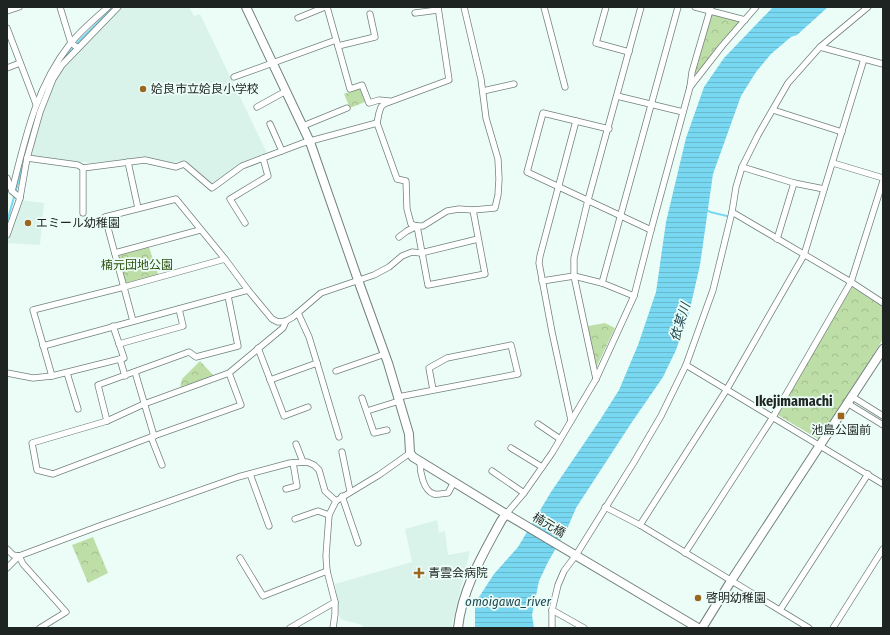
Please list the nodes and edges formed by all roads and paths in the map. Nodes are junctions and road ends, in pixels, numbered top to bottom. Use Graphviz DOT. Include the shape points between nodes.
graph roads {
  1 [pos="18,7"];
  2 [pos="60,7"];
  3 [pos="108,7"];
  4 [pos="118,7"];
  5 [pos="246,7"];
  6 [pos="326,7"];
  7 [pos="464,7"];
  8 [pos="544,7"];
  9 [pos="606,7"];
  10 [pos="641,7"];
  11 [pos="678,7"];
  12 [pos="695,7"];
  13 [pos="756,7"];
  14 [pos="868,7"];
  15 [pos="438,9"];
  16 [pos="710,9"];
  17 [pos="7,11"];
  18 [pos="415,13"];
  19 [pos="370,14"];
  20 [pos="298,18"];
  21 [pos="745,20"];
  22 [pos="7,28"];
  23 [pos="336,40"];
  24 [pos="71,43"];
  25 [pos="338,46"];
  26 [pos="820,47"];
  27 [pos="78,48"];
  28 [pos="629,52"];
  29 [pos="864,59"];
  30 [pos="20,63"];
  31 [pos="273,63"];
  32 [pos="883,64"];
  33 [pos="7,68"];
  34 [pos="234,77"];
  35 [pos="514,84"];
  36 [pos="565,87"];
  37 [pos="690,87"];
  38 [pos="286,91"];
  39 [pos="483,91"];
  40 [pos="617,96"];
  41 [pos="391,101"];
  42 [pos="36,104"];
  43 [pos="651,104"];
  44 [pos="257,107"];
  45 [pos="347,108"];
  46 [pos="773,110"];
  47 [pos="683,112"];
  48 [pos="576,121"];
  49 [pos="377,123"];
  50 [pos="270,124"];
  51 [pos="303,126"];
  52 [pos="609,129"];
  53 [pos="842,132"];
  54 [pos="310,142"];
  55 [pos="282,151"];
  56 [pos="27,158"];
  57 [pos="263,158"];
  58 [pos="128,162"];
  59 [pos="833,163"];
  60 [pos="742,167"];
  61 [pos="83,168"];
  62 [pos="7,178"];
  63 [pos="883,179"];
  64 [pos="794,183"];
  65 [pos="558,186"];
  66 [pos="824,189"];
  67 [pos="12,191"];
  68 [pos="20,198"];
  69 [pos="588,200"];
  70 [pos="138,208"];
  71 [pos="473,210"];
  72 [pos="732,212"];
  73 [pos="83,213"];
  74 [pos="621,216"];
  75 [pos="245,223"];
  76 [pos="417,226"];
  77 [pos="200,230"];
  78 [pos="651,230"];
  79 [pos="7,232"];
  80 [pos="399,237"];
  81 [pos="478,239"];
  82 [pos="777,239"];
  83 [pos="115,253"];
  84 [pos="421,253"];
  85 [pos="804,255"];
  86 [pos="225,259"];
  87 [pos="574,276"];
  88 [pos="358,280"];
  89 [pos="542,281"];
  90 [pos="851,282"];
  91 [pos="602,283"];
  92 [pos="124,287"];
  93 [pos="248,290"];
  94 [pos="228,296"];
  95 [pos="634,296"];
  96 [pos="883,303"];
  97 [pos="179,309"];
  98 [pos="298,313"];
  99 [pos="133,321"];
  100 [pos="286,321"];
  101 [pos="113,326"];
  102 [pos="119,344"];
  103 [pos="43,346"];
  104 [pos="258,348"];
  105 [pos="883,349"];
  106 [pos="385,354"];
  107 [pos="120,359"];
  108 [pos="317,363"];
  109 [pos="686,365"];
  110 [pos="336,370"];
  111 [pos="135,372"];
  112 [pos="7,373"];
  113 [pos="67,373"];
  114 [pos="229,373"];
  115 [pos="52,376"];
  116 [pos="125,376"];
  117 [pos="596,379"];
  118 [pos="270,380"];
  119 [pos="727,389"];
  120 [pos="433,390"];
  121 [pos="362,398"];
  122 [pos="399,399"];
  123 [pos="849,400"];
  124 [pos="144,404"];
  125 [pos="308,407"];
  126 [pos="78,409"];
  127 [pos="367,411"];
  128 [pos="883,416"];
  129 [pos="773,417"];
  130 [pos="571,420"];
  131 [pos="107,421"];
  132 [pos="538,424"];
  133 [pos="883,425"];
  134 [pos="387,430"];
  135 [pos="152,436"];
  136 [pos="339,437"];
  137 [pos="560,439"];
  138 [pos="296,444"];
  139 [pos="820,446"];
  140 [pos="511,448"];
  141 [pos="342,452"];
  142 [pos="410,453"];
  143 [pos="302,462"];
  144 [pos="420,462"];
  145 [pos="293,463"];
  146 [pos="162,465"];
  147 [pos="542,467"];
  148 [pos="492,471"];
  149 [pos="250,474"];
  150 [pos="868,474"];
  151 [pos="454,482"];
  152 [pos="883,484"];
  153 [pos="286,489"];
  154 [pos="350,491"];
  155 [pos="524,493"];
  156 [pos="342,496"];
  157 [pos="336,501"];
  158 [pos="605,506"];
  159 [pos="329,515"];
  160 [pos="510,516"];
  161 [pos="295,519"];
  162 [pos="640,525"];
  163 [pos="269,526"];
  164 [pos="358,543"];
  165 [pos="7,549"];
  166 [pos="883,549"];
  167 [pos="685,553"];
  168 [pos="574,554"];
  169 [pos="19,556"];
  170 [pos="240,558"];
  171 [pos="7,568"];
  172 [pos="327,571"];
  173 [pos="731,581"];
  174 [pos="334,602"];
  175 [pos="552,610"];
  176 [pos="780,610"];
  177 [pos="40,628"];
  178 [pos="290,628"];
  179 [pos="333,628"];
  180 [pos="458,628"];
  181 [pos="552,628"];
  182 [pos="584,628"];
  183 [pos="698,628"];
  184 [pos="702,628"];
  185 [pos="809,628"];
  186 [pos="833,628"];
  1 -- 17 [label="street"];
  2 -- 24 [label="street"];
  3 -- 24 [label="street"];
  4 -- 27 [label="street"];
  5 -- 31 [label="street"];
  6 -- 20 [label="street"];
  6 -- 23 [label="street"];
  7 -- 39 [label="street"];
  8 -- 36 [label="street"];
  9 -- 28 [label="street" via="596,43"];
  10 -- 28 [label="street"];
  11 -- 43 [label="street"];
  12 -- 16 [label="street"];
  13 -- 21 [label="street"];
  14 -- 26 [label="street"];
  15 -- 18 [label="street"];
  15 -- 41 [label="street" via="449,80"];
  16 -- 21 [label="street"];
  16 -- 37 [label="street"];
  19 -- 25 [label="street" via="376,38"];
  21 -- 37 [label="street"];
  22 -- 30 [label="street"];
  23 -- 25 [label="street"];
  23 -- 31 [label="street"];
  24 -- 27 [label="street"];
  24 -- 42 [label="street" via="49,74"];
  25 -- 41 [label="street" via="350,89 362,85 369,103 379,100"];
  26 -- 29 [label="street"];
  26 -- 46 [label="street" via="788,83"];
  27 -- 56 [label="street" via="62,65 53,80 40,112"];
  28 -- 40 [label="street"];
  29 -- 32 [label="street"];
  29 -- 53 [label="street"];
  30 -- 33 [label="street"];
  30 -- 42 [label="street"];
  31 -- 34 [label="street"];
  31 -- 38 [label="street"];
  35 -- 39 [label="street"];
  37 -- 47 [label="street"];
  38 -- 44 [label="street"];
  38 -- 51 [label="street"];
  39 -- 71 [label="street" via="486,118 498,159 498,195 495,208"];
  40 -- 43 [label="street"];
  40 -- 52 [label="street"];
  41 -- 49 [label="street" via="381,107"];
  42 -- 67 [label="street"];
  43 -- 47 [label="street"];
  43 -- 74 [label="street"];
  45 -- 51 [label="street"];
  46 -- 53 [label="street"];
  46 -- 60 [label="street"];
  47 -- 78 [label="street"];
  48 -- 52 [label="street"];
  48 -- 65 [label="street"];
  48 -- 65 [label="street" via="543,113 527,172"];
  49 -- 54 [label="street"];
  49 -- 76 [label="street" via="397,179 406,181 407,209 411,224"];
  50 -- 55 [label="street"];
  51 -- 54 [label="street"];
  52 -- 69 [label="street"];
  53 -- 59 [label="street"];
  54 -- 55 [label="street"];
  54 -- 88 [label="street"];
  55 -- 57 [label="street"];
  56 -- 61 [label="street" via="78,165"];
  56 -- 68 [label="street"];
  57 -- 58 [label="street" via="242,166 212,188 184,164 176,167 145,160"];
  57 -- 75 [label="street" via="268,176 230,199"];
  58 -- 61 [label="street"];
  58 -- 70 [label="street"];
  59 -- 63 [label="street"];
  59 -- 66 [label="street"];
  60 -- 64 [label="street"];
  60 -- 72 [label="street"];
  61 -- 73 [label="street"];
  62 -- 67 [label="street"];
  63 -- 90 [label="street"];
  64 -- 66 [label="street"];
  64 -- 82 [label="street"];
  65 -- 69 [label="street"];
  65 -- 89 [label="street" via="540,256"];
  66 -- 85 [label="street"];
  67 -- 68 [label="street"];
  68 -- 79 [label="street"];
  69 -- 74 [label="street"];
  69 -- 87 [label="street" via="574,258"];
  70 -- 77 [label="street" via="176,199"];
  70 -- 83 [label="street" via="105,217"];
  71 -- 76 [label="street" via="447,211 423,226"];
  71 -- 81 [label="street"];
  72 -- 82 [label="street"];
  72 -- 109 [label="street" via="713,290"];
  74 -- 78 [label="street"];
  74 -- 91 [label="street"];
  76 -- 80 [label="street"];
  76 -- 84 [label="street"];
  77 -- 83 [label="street"];
  77 -- 86 [label="street"];
  78 -- 95 [label="street"];
  81 -- 84 [label="street"];
  81 -- 84 [label="street" via="485,274 428,285"];
  82 -- 85 [label="street"];
  83 -- 92 [label="street"];
  84 -- 88 [label="street" via="412,252 402,256 389,268"];
  85 -- 90 [label="street"];
  85 -- 119 [label="street"];
  86 -- 92 [label="street"];
  86 -- 93 [label="street"];
  87 -- 89 [label="street"];
  87 -- 91 [label="street"];
  87 -- 117 [label="street"];
  88 -- 98 [label="street" via="321,293"];
  88 -- 106 [label="street"];
  89 -- 130 [label="street"];
  90 -- 96 [label="street"];
  90 -- 129 [label="street"];
  91 -- 95 [label="street"];
  92 -- 99 [label="street"];
  92 -- 103 [label="street" via="33,310"];
  93 -- 94 [label="street"];
  93 -- 100 [label="street" via="272,319 278,322"];
  94 -- 97 [label="street"];
  94 -- 111 [label="street" via="238,346 196,357 189,352"];
  95 -- 117 [label="street"];
  97 -- 99 [label="street"];
  97 -- 102 [label="street" via="183,326"];
  98 -- 100 [label="street"];
  98 -- 108 [label="street"];
  99 -- 101 [label="street"];
  100 -- 104 [label="street" via="283,328"];
  101 -- 102 [label="street"];
  101 -- 103 [label="street"];
  102 -- 107 [label="street" via="124,358"];
  103 -- 115 [label="street"];
  104 -- 114 [label="street"];
  104 -- 118 [label="street"];
  105 -- 123 [label="street"];
  106 -- 110 [label="street"];
  106 -- 122 [label="street"];
  107 -- 113 [label="street"];
  107 -- 116 [label="street"];
  108 -- 118 [label="street"];
  108 -- 136 [label="street"];
  109 -- 119 [label="street"];
  109 -- 158 [label="street" via="661,416"];
  111 -- 116 [label="street"];
  111 -- 124 [label="street"];
  112 -- 115 [label="street" via="33,378"];
  113 -- 115 [label="street"];
  113 -- 126 [label="street"];
  114 -- 124 [label="street"];
  114 -- 135 [label="street" via="241,405"];
  116 -- 131 [label="street" via="98,385"];
  117 -- 130 [label="street"];
  118 -- 125 [label="street" via="284,416"];
  119 -- 129 [label="street"];
  119 -- 162 [label="street"];
  120 -- 120 [label="street" via="518,374 511,345 448,358 429,368"];
  120 -- 122 [label="street"];
  121 -- 127 [label="street"];
  122 -- 127 [label="street"];
  122 -- 142 [label="street" via="409,434"];
  123 -- 128 [label="street"];
  123 -- 133 [label="street"];
  123 -- 139 [label="street"];
  124 -- 131 [label="street"];
  124 -- 135 [label="street"];
  127 -- 134 [label="street" via="374,433"];
  129 -- 139 [label="street"];
  129 -- 167 [label="street"];
  130 -- 137 [label="street"];
  131 -- 135 [label="street" via="32,444 37,470 53,474"];
  132 -- 137 [label="street"];
  135 -- 146 [label="street"];
  137 -- 147 [label="street"];
  138 -- 143 [label="street"];
  139 -- 150 [label="street"];
  139 -- 173 [label="street"];
  140 -- 147 [label="street"];
  141 -- 154 [label="street"];
  142 -- 144 [label="street, 楠元橋"];
  142 -- 154 [label="street"];
  143 -- 145 [label="street"];
  143 -- 157 [label="street" via="314,465 319,470 325,491"];
  144 -- 151 [label="street, 楠元橋"];
  144 -- 151 [label="street" via="422,480 428,491 434,494 448,493"];
  145 -- 149 [label="street"];
  145 -- 153 [label="street" via="297,486"];
  147 -- 155 [label="street"];
  148 -- 155 [label="street"];
  149 -- 163 [label="street"];
  149 -- 169 [label="street"];
  150 -- 152 [label="street"];
  150 -- 176 [label="street"];
  151 -- 160 [label="street, 楠元橋"];
  154 -- 156 [label="street"];
  155 -- 160 [label="street"];
  156 -- 157 [label="street"];
  156 -- 164 [label="street"];
  157 -- 159 [label="street"];
  158 -- 162 [label="street"];
  158 -- 168 [label="street"];
  159 -- 161 [label="street" via="318,511"];
  159 -- 172 [label="street"];
  160 -- 168 [label="street, 楠元橋"];
  160 -- 180 [label="street" via="491,540 473,578 465,597"];
  162 -- 167 [label="street"];
  165 -- 169 [label="street"];
  166 -- 186 [label="street"];
  167 -- 173 [label="street"];
  168 -- 175 [label="street" via="558,585"];
  168 -- 183 [label="street, 楠元橋"];
  169 -- 171 [label="street"];
  169 -- 177 [label="street" via="22,564 66,612"];
  170 -- 172 [label="street" via="263,596"];
  172 -- 174 [label="street"];
  173 -- 176 [label="street"];
  173 -- 184 [label="street"];
  174 -- 178 [label="street"];
  174 -- 179 [label="street"];
  175 -- 181 [label="street"];
  175 -- 182 [label="street"];
  176 -- 185 [label="street"];
}
